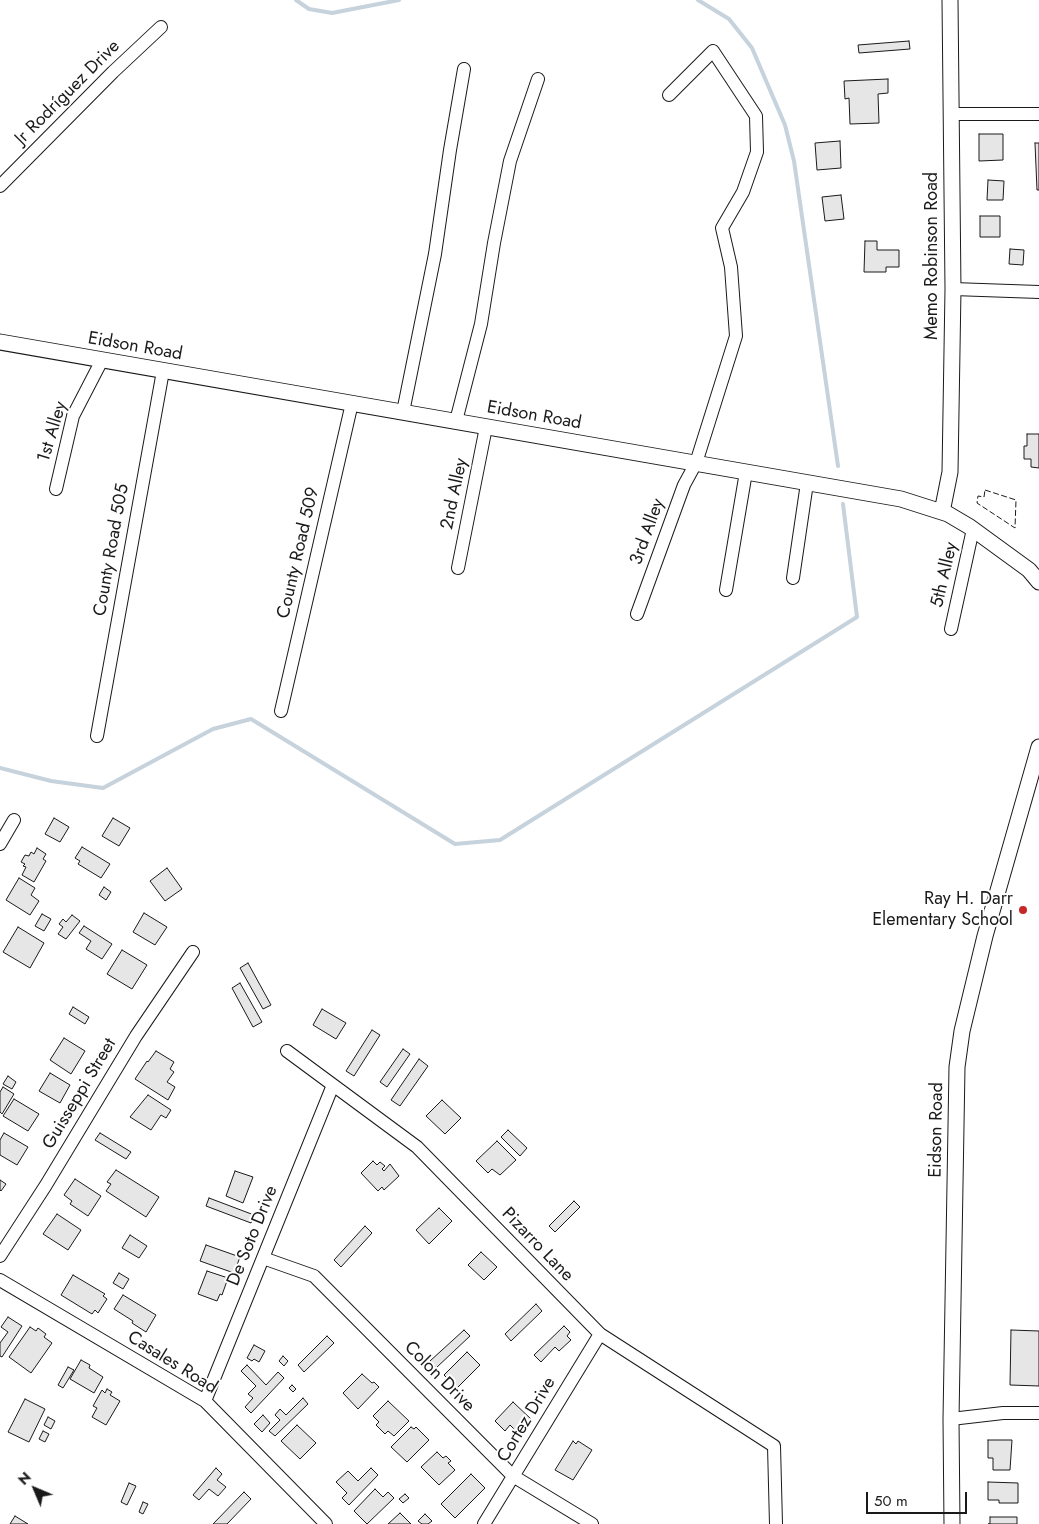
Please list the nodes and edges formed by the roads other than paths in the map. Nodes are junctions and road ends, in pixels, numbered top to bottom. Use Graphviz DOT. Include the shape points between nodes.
graph roads {
  1 [pos="950,0"];
  2 [pos="161,26"];
  3 [pos="464,70"];
  4 [pos="538,79"];
  5 [pos="670,95"];
  6 [pos="950,114"];
  7 [pos="1039,114"];
  8 [pos="0,186"];
  9 [pos="953,289"];
  10 [pos="1039,292"];
  11 [pos="0,342"];
  12 [pos="102,360"];
  13 [pos="163,371"];
  14 [pos="352,403"];
  15 [pos="403,412"];
  16 [pos="456,421"];
  17 [pos="486,427"];
  18 [pos="696,463"];
  19 [pos="746,472"];
  20 [pos="807,483"];
  21 [pos="56,489"];
  22 [pos="942,512"];
  23 [pos="973,529"];
  24 [pos="458,568"];
  25 [pos="793,578"];
  26 [pos="1039,582"];
  27 [pos="726,590"];
  28 [pos="638,614"];
  29 [pos="951,629"];
  30 [pos="281,711"];
  31 [pos="97,736"];
  32 [pos="1039,747"];
  33 [pos="14,820"];
  34 [pos="0,844"];
  35 [pos="193,952"];
  36 [pos="287,1051"];
  37 [pos="333,1085"];
  38 [pos="0,1256"];
  39 [pos="263,1258"];
  40 [pos="0,1280"];
  41 [pos="600,1334"];
  42 [pos="205,1401"];
  43 [pos="1039,1413"];
  44 [pos="951,1419"];
  45 [pos="513,1476"];
  46 [pos="326,1524"];
  47 [pos="484,1524"];
  48 [pos="592,1524"];
  49 [pos="776,1524"];
  50 [pos="952,1524"];
  1 -- 6 [label="street, Memo Robinson Road"];
  2 -- 8 [label="street, Jr Rodríguez Drive"];
  3 -- 15 [label="street" via="435,254"];
  4 -- 16 [label="street" via="510,161 481,324"];
  5 -- 18 [label="street, 3rd Alley" via="713,52 756,116 756,152 743,192 722,228 732,268 736,336"];
  6 -- 7 [label="street"];
  6 -- 9 [label="street, Memo Robinson Road"];
  9 -- 10 [label="street"];
  9 -- 22 [label="street, Memo Robinson Road" via="950,472"];
  11 -- 12 [label="street, Eidson Road"];
  12 -- 13 [label="street, Eidson Road"];
  12 -- 21 [label="street, 1st Alley" via="73,416"];
  13 -- 14 [label="street, Eidson Road"];
  13 -- 31 [label="street, County Road 505"];
  14 -- 15 [label="street, Eidson Road"];
  14 -- 30 [label="street, County Road 509"];
  15 -- 16 [label="street, Eidson Road"];
  16 -- 17 [label="street, Eidson Road"];
  17 -- 18 [label="street, Eidson Road"];
  17 -- 24 [label="street, 2nd Alley"];
  18 -- 19 [label="street, Eidson Road"];
  18 -- 28 [label="street, 3rd Alley" via="684,485"];
  19 -- 20 [label="street, Eidson Road"];
  19 -- 27 [label="street"];
  20 -- 22 [label="street, Eidson Road" via="901,499"];
  20 -- 25 [label="street"];
  22 -- 23 [label="street, Eidson Road"];
  23 -- 26 [label="street, Eidson Road" via="1029,570"];
  23 -- 29 [label="street, 5th Alley"];
  32 -- 44 [label="street, Eidson Road" via="985,936 962,1031 957,1067"];
  33 -- 34 [label="street"];
  35 -- 38 [label="street, Guisseppi Street" via="136,1036"];
  36 -- 37 [label="street, Pizarro Lane"];
  37 -- 39 [label="street, De Soto Drive"];
  37 -- 41 [label="street, Pizarro Lane" via="417,1147"];
  39 -- 42 [label="street, De Soto Drive"];
  39 -- 45 [label="street, Colon Drive" via="314,1276"];
  40 -- 42 [label="street, Casales Road"];
  41 -- 45 [label="street, Cortez Drive"];
  41 -- 49 [label="street, Pizarro Lane" via="774,1446"];
  42 -- 46 [label="street, Casales Road"];
  43 -- 44 [label="street"];
  44 -- 50 [label="street, Eidson Road"];
  45 -- 47 [label="street, Cortez Drive"];
  45 -- 48 [label="street, Colon Drive"];
}
